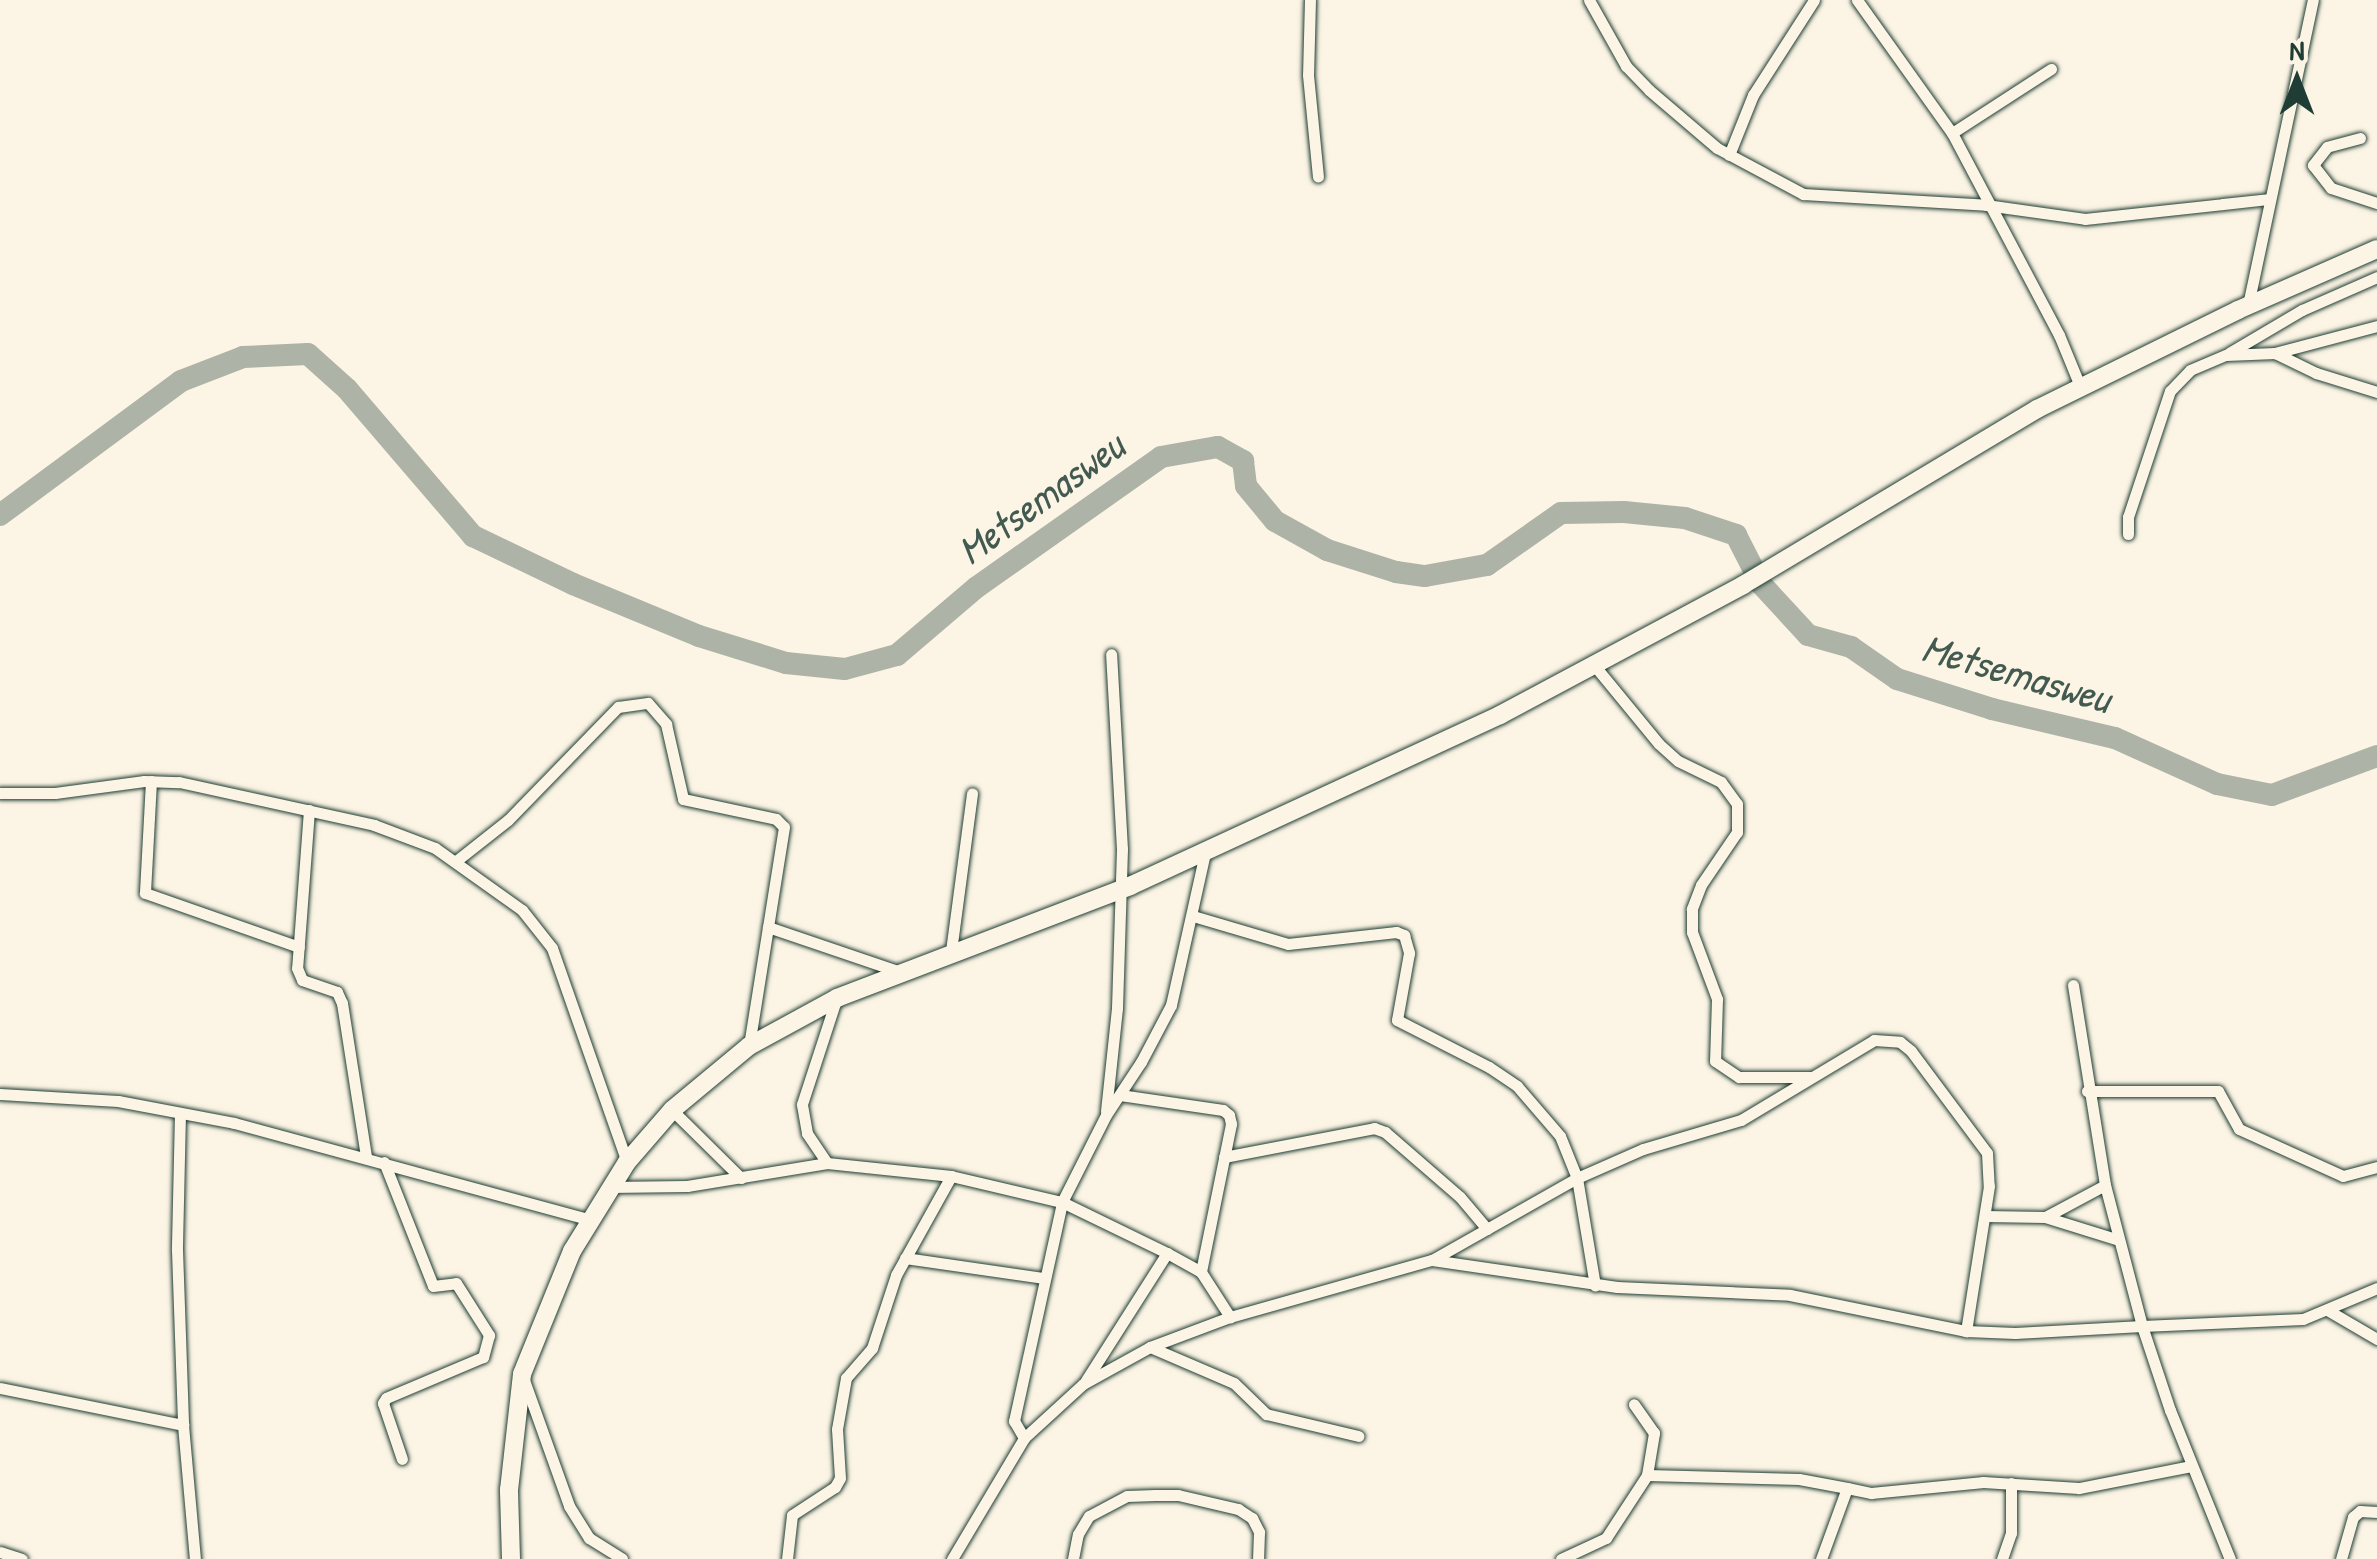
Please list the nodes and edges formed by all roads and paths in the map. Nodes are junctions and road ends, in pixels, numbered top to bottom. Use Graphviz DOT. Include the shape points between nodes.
graph roads {
  1 [pos="1310,0"];
  2 [pos="1589,0"];
  3 [pos="1814,0"];
  4 [pos="1857,0"];
  5 [pos="1871,0"];
  6 [pos="2313,0"];
  7 [pos="1874,24"];
  8 [pos="2051,68"];
  9 [pos="1952,133"];
  10 [pos="2360,138"];
  11 [pos="1729,155"];
  12 [pos="1318,177"];
  13 [pos="2268,199"];
  14 [pos="2377,203"];
  15 [pos="1986,205"];
  16 [pos="2377,248"];
  17 [pos="2377,277"];
  18 [pos="2248,305"];
  19 [pos="2376,328"];
  20 [pos="2274,353"];
  21 [pos="2226,355"];
  22 [pos="2080,386"];
  23 [pos="2377,392"];
  24 [pos="2128,534"];
  25 [pos="1110,654"];
  26 [pos="1594,666"];
  27 [pos="152,781"];
  28 [pos="0,793"];
  29 [pos="972,793"];
  30 [pos="310,810"];
  31 [pos="1206,853"];
  32 [pos="456,861"];
  33 [pos="1120,890"];
  34 [pos="1193,916"];
  35 [pos="768,927"];
  36 [pos="299,948"];
  37 [pos="951,951"];
  38 [pos="900,972"];
  39 [pos="2073,985"];
  40 [pos="837,998"];
  41 [pos="749,1046"];
  42 [pos="1811,1077"];
  43 [pos="2088,1090"];
  44 [pos="0,1094"];
  45 [pos="1120,1094"];
  46 [pos="672,1110"];
  47 [pos="180,1113"];
  48 [pos="1106,1115"];
  49 [pos="366,1157"];
  50 [pos="1224,1157"];
  51 [pos="384,1162"];
  52 [pos="627,1162"];
  53 [pos="827,1163"];
  54 [pos="2377,1167"];
  55 [pos="951,1176"];
  56 [pos="742,1178"];
  57 [pos="1577,1178"];
  58 [pos="2105,1184"];
  59 [pos="610,1188"];
  60 [pos="1062,1202"];
  61 [pos="1985,1216"];
  62 [pos="2045,1217"];
  63 [pos="588,1219"];
  64 [pos="1486,1229"];
  65 [pos="2116,1239"];
  66 [pos="1167,1253"];
  67 [pos="905,1258"];
  68 [pos="1432,1260"];
  69 [pos="1201,1272"];
  70 [pos="1043,1278"];
  71 [pos="1595,1285"];
  72 [pos="2377,1288"];
  73 [pos="2329,1311"];
  74 [pos="1230,1317"];
  75 [pos="2142,1326"];
  76 [pos="1966,1331"];
  77 [pos="2377,1339"];
  78 [pos="1150,1348"];
  79 [pos="522,1374"];
  80 [pos="1084,1384"];
  81 [pos="0,1388"];
  82 [pos="1634,1404"];
  83 [pos="184,1425"];
  84 [pos="1358,1436"];
  85 [pos="1024,1438"];
  86 [pos="402,1459"];
  87 [pos="2192,1466"];
  88 [pos="1648,1475"];
  89 [pos="2011,1482"];
  90 [pos="1848,1488"];
  91 [pos="2377,1512"];
  92 [pos="0,1552"];
  93 [pos="22,1559"];
  94 [pos="195,1559"];
  95 [pos="512,1559"];
  96 [pos="622,1559"];
  97 [pos="787,1559"];
  98 [pos="952,1559"];
  99 [pos="1073,1559"];
  100 [pos="1258,1559"];
  101 [pos="1561,1559"];
  102 [pos="1821,1559"];
  103 [pos="2002,1559"];
  104 [pos="2230,1559"];
  105 [pos="2341,1559"];
  1 -- 12 [label="street" via="1307,60"];
  2 -- 11 [label="street" via="1637,78"];
  3 -- 11 [label="street" via="1754,94"];
  4 -- 7 [label="street"];
  5 -- 7 [label="street"];
  6 -- 13 [label="street"];
  7 -- 9 [label="street"];
  8 -- 9 [label="street"];
  9 -- 15 [label="street"];
  10 -- 14 [label="street" via="2328,147 2314,165 2330,188"];
  11 -- 15 [label="street" via="1821,198"];
  13 -- 15 [label="street" via="2085,219"];
  13 -- 18 [label="street"];
  15 -- 22 [label="street" via="2059,334"];
  16 -- 18 [label="street"];
  17 -- 21 [label="street" via="2302,310"];
  18 -- 22 [label="street"];
  19 -- 20 [label="street"];
  20 -- 21 [label="street"];
  20 -- 23 [label="street"];
  21 -- 24 [label="street" via="2190,370 2170,391"];
  22 -- 26 [label="street"];
  25 -- 33 [label="street" via="1122,799"];
  26 -- 31 [label="street"];
  26 -- 42 [label="street" via="1659,744 1721,782 1737,804 1737,832 1692,909 1692,932 1717,999 1715,1062 1740,1076"];
  27 -- 28 [label="street" via="56,794"];
  27 -- 30 [label="street"];
  27 -- 36 [label="street" via="144,893"];
  29 -- 37 [label="street"];
  30 -- 32 [label="street" via="387,830"];
  30 -- 36 [label="street"];
  31 -- 33 [label="street"];
  31 -- 34 [label="street"];
  32 -- 35 [label="street" via="508,820 618,706 648,703 666,724 684,799 782,822"];
  32 -- 52 [label="street" via="522,910 552,948"];
  33 -- 37 [label="street"];
  33 -- 48 [label="street"];
  34 -- 45 [label="street" via="1171,1005"];
  34 -- 57 [label="street" via="1288,944 1404,935 1409,954 1397,1020 1517,1086 1560,1136"];
  35 -- 38 [label="street"];
  35 -- 41 [label="street"];
  36 -- 49 [label="street" via="302,980 337,992 342,1003"];
  37 -- 38 [label="street"];
  38 -- 40 [label="street"];
  39 -- 43 [label="street"];
  40 -- 41 [label="street"];
  40 -- 53 [label="street" via="802,1104 807,1133"];
  41 -- 46 [label="street"];
  42 -- 57 [label="street" via="1740,1120"];
  42 -- 61 [label="street" via="1874,1040 1900,1042 1986,1153"];
  43 -- 54 [label="street" via="2218,1091 2239,1129 2343,1176"];
  43 -- 58 [label="street"];
  44 -- 47 [label="street" via="118,1101"];
  45 -- 48 [label="street"];
  45 -- 50 [label="street" via="1222,1110 1231,1124"];
  46 -- 52 [label="street"];
  46 -- 56 [label="street"];
  47 -- 49 [label="street"];
  47 -- 83 [label="street"];
  48 -- 60 [label="street"];
  49 -- 51 [label="street"];
  50 -- 64 [label="street" via="1374,1128 1460,1197"];
  50 -- 69 [label="street"];
  51 -- 63 [label="street"];
  51 -- 86 [label="street" via="433,1286 456,1283 488,1335 483,1357 383,1402"];
  52 -- 59 [label="street"];
  53 -- 55 [label="street"];
  53 -- 56 [label="street"];
  55 -- 60 [label="street"];
  55 -- 67 [label="street"];
  56 -- 59 [label="street"];
  57 -- 64 [label="street"];
  57 -- 71 [label="street"];
  58 -- 62 [label="street"];
  58 -- 65 [label="street"];
  59 -- 63 [label="street"];
  60 -- 66 [label="street"];
  60 -- 70 [label="street"];
  61 -- 62 [label="street"];
  61 -- 76 [label="street"];
  62 -- 65 [label="street"];
  63 -- 79 [label="street"];
  64 -- 68 [label="street"];
  65 -- 75 [label="street"];
  66 -- 69 [label="street"];
  66 -- 80 [label="street"];
  67 -- 70 [label="street"];
  67 -- 97 [label="street" via="872,1348 846,1378 840,1478 792,1515"];
  68 -- 71 [label="street"];
  68 -- 74 [label="street"];
  69 -- 74 [label="street"];
  70 -- 85 [label="street" via="1014,1421"];
  71 -- 76 [label="street" via="1790,1295"];
  72 -- 73 [label="street"];
  73 -- 75 [label="street" via="2303,1319"];
  73 -- 77 [label="street"];
  74 -- 78 [label="street"];
  75 -- 76 [label="street"];
  75 -- 87 [label="street"];
  78 -- 80 [label="street"];
  78 -- 84 [label="street" via="1234,1383 1266,1414"];
  79 -- 95 [label="street" via="509,1490"];
  79 -- 96 [label="street" via="574,1515 589,1538"];
  80 -- 85 [label="street"];
  81 -- 83 [label="street"];
  82 -- 88 [label="street" via="1654,1432"];
  83 -- 94 [label="street"];
  85 -- 98 [label="street"];
  87 -- 89 [label="street" via="2079,1488"];
  87 -- 104 [label="street"];
  88 -- 90 [label="street" via="1799,1478"];
  88 -- 101 [label="street" via="1606,1538"];
  89 -- 90 [label="street" via="1871,1493"];
  89 -- 103 [label="street" via="2011,1533"];
  90 -- 102 [label="street"];
  91 -- 105 [label="street" via="2360,1510 2353,1517"];
  92 -- 93 [label="street"];
  99 -- 100 [label="street" via="1090,1516 1127,1496 1155,1495 1238,1508 1260,1532"];
}
